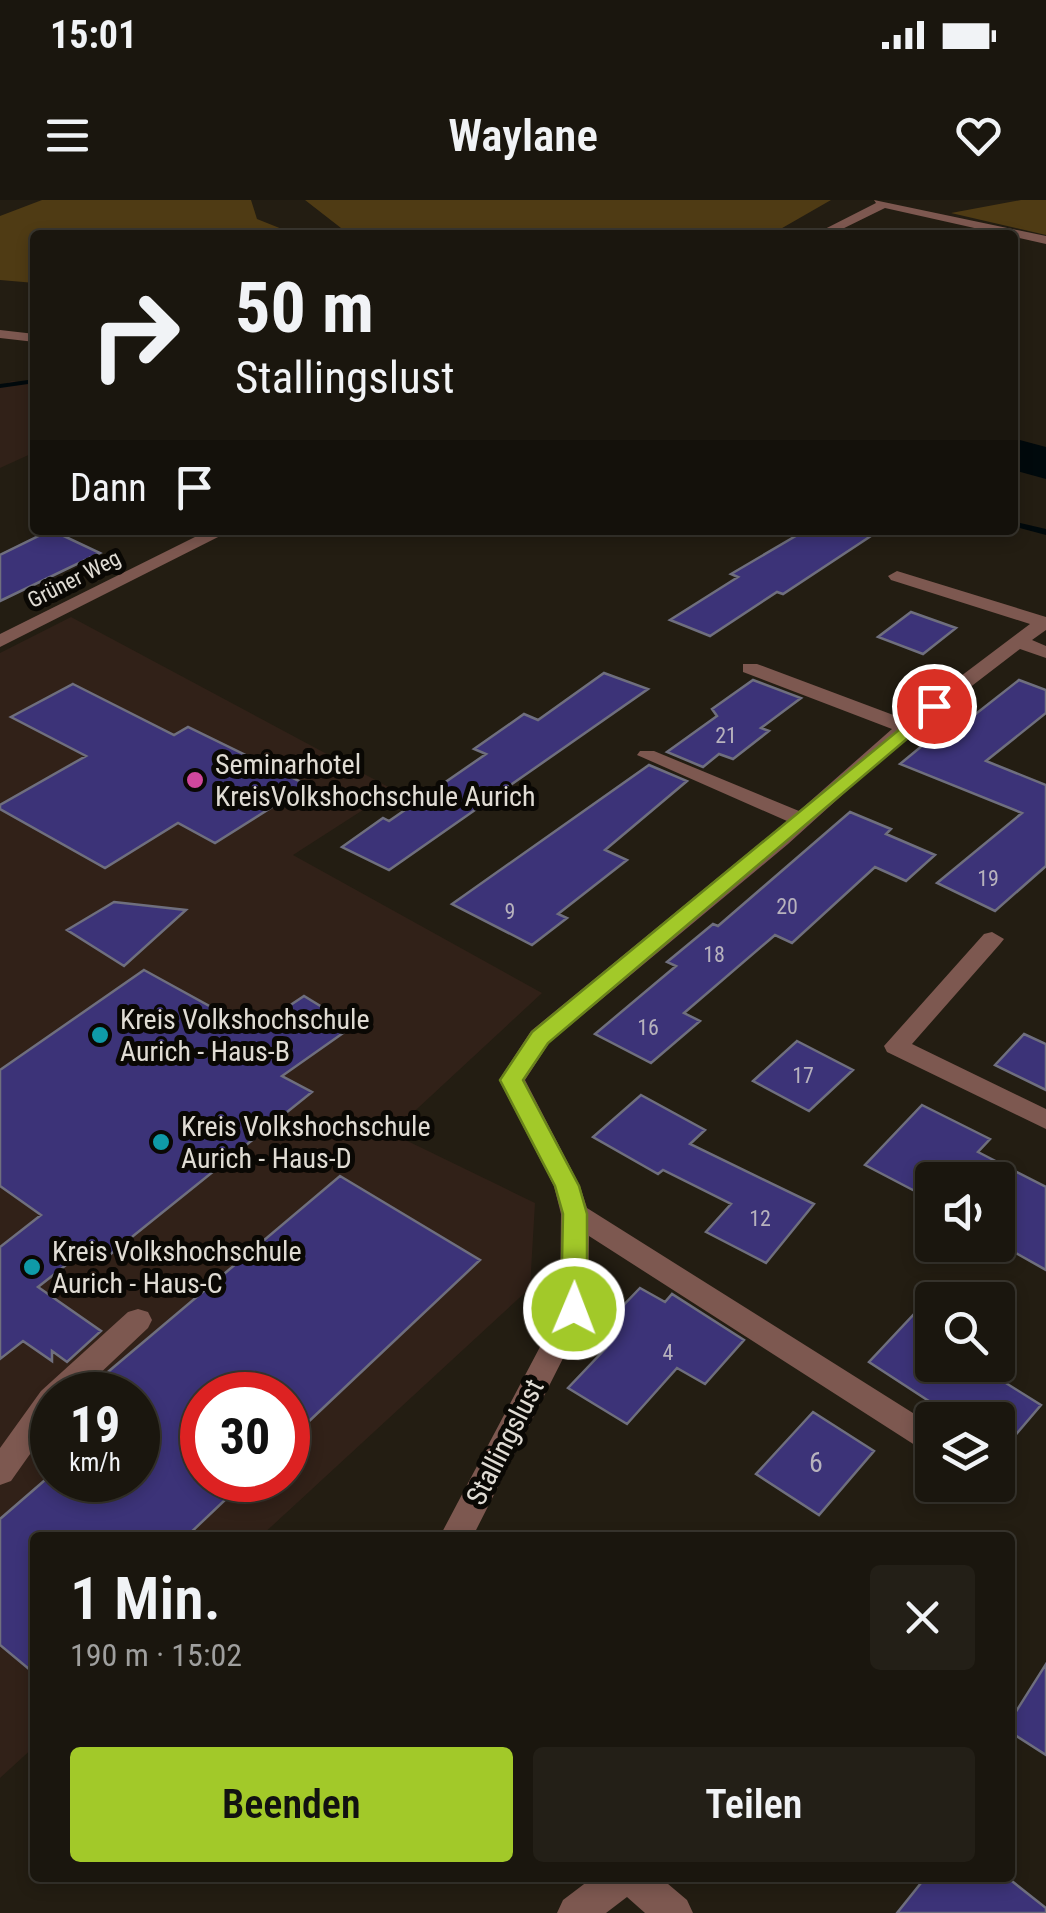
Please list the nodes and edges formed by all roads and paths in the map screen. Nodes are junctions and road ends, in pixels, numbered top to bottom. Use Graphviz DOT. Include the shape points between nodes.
graph roads {
  1 [pos="881,202"];
  2 [pos="829,230"];
  3 [pos="1003,230"];
  4 [pos="1018,234"];
  5 [pos="1046,240"];
  6 [pos="0,334"];
  7 [pos="30,337"];
  8 [pos="213,535"];
  9 [pos="897,576"];
  10 [pos="1044,622"];
  11 [pos="0,642"];
  12 [pos="1021,643"];
  13 [pos="1046,652"];
  14 [pos="750,668"];
  15 [pos="906,727"];
  16 [pos="648,755"];
  17 [pos="802,819"];
  18 [pos="992,938"];
  19 [pos="1046,1120"];
  20 [pos="575,1214"];
  21 [pos="138,1320"];
  22 [pos="83,1372"];
  23 [pos="915,1429"];
  24 [pos="30,1432"];
  25 [pos="0,1472"];
  26 [pos="458,1532"];
  27 [pos="616,1882"];
  28 [pos="638,1882"];
  29 [pos="576,1913"];
  30 [pos="674,1913"];
  1 -- 2 [label="street"];
  1 -- 3 [label="street"];
  4 -- 5 [label="street"];
  6 -- 7 [label="street"];
  8 -- 11 [label="street, Grüner Weg"];
  9 -- 10 [label="street"];
  10 -- 12 [label="street, Stallingslust"];
  12 -- 13 [label="street"];
  12 -- 15 [label="street, Stallingslust"];
  14 -- 15 [label="street"];
  15 -- 17 [label="street, Stallingslust"];
  16 -- 17 [label="street"];
  17 -- 20 [label="street, Stallingslust" via="540,1037 512,1080"];
  18 -- 19 [label="street" via="896,1046"];
  20 -- 23 [label="street"];
  20 -- 26 [label="street, Stallingslust" via="574,1309"];
  21 -- 22 [label="street"];
  24 -- 25 [label="street"];
  27 -- 29 [label="street"];
  28 -- 30 [label="street"];
}
